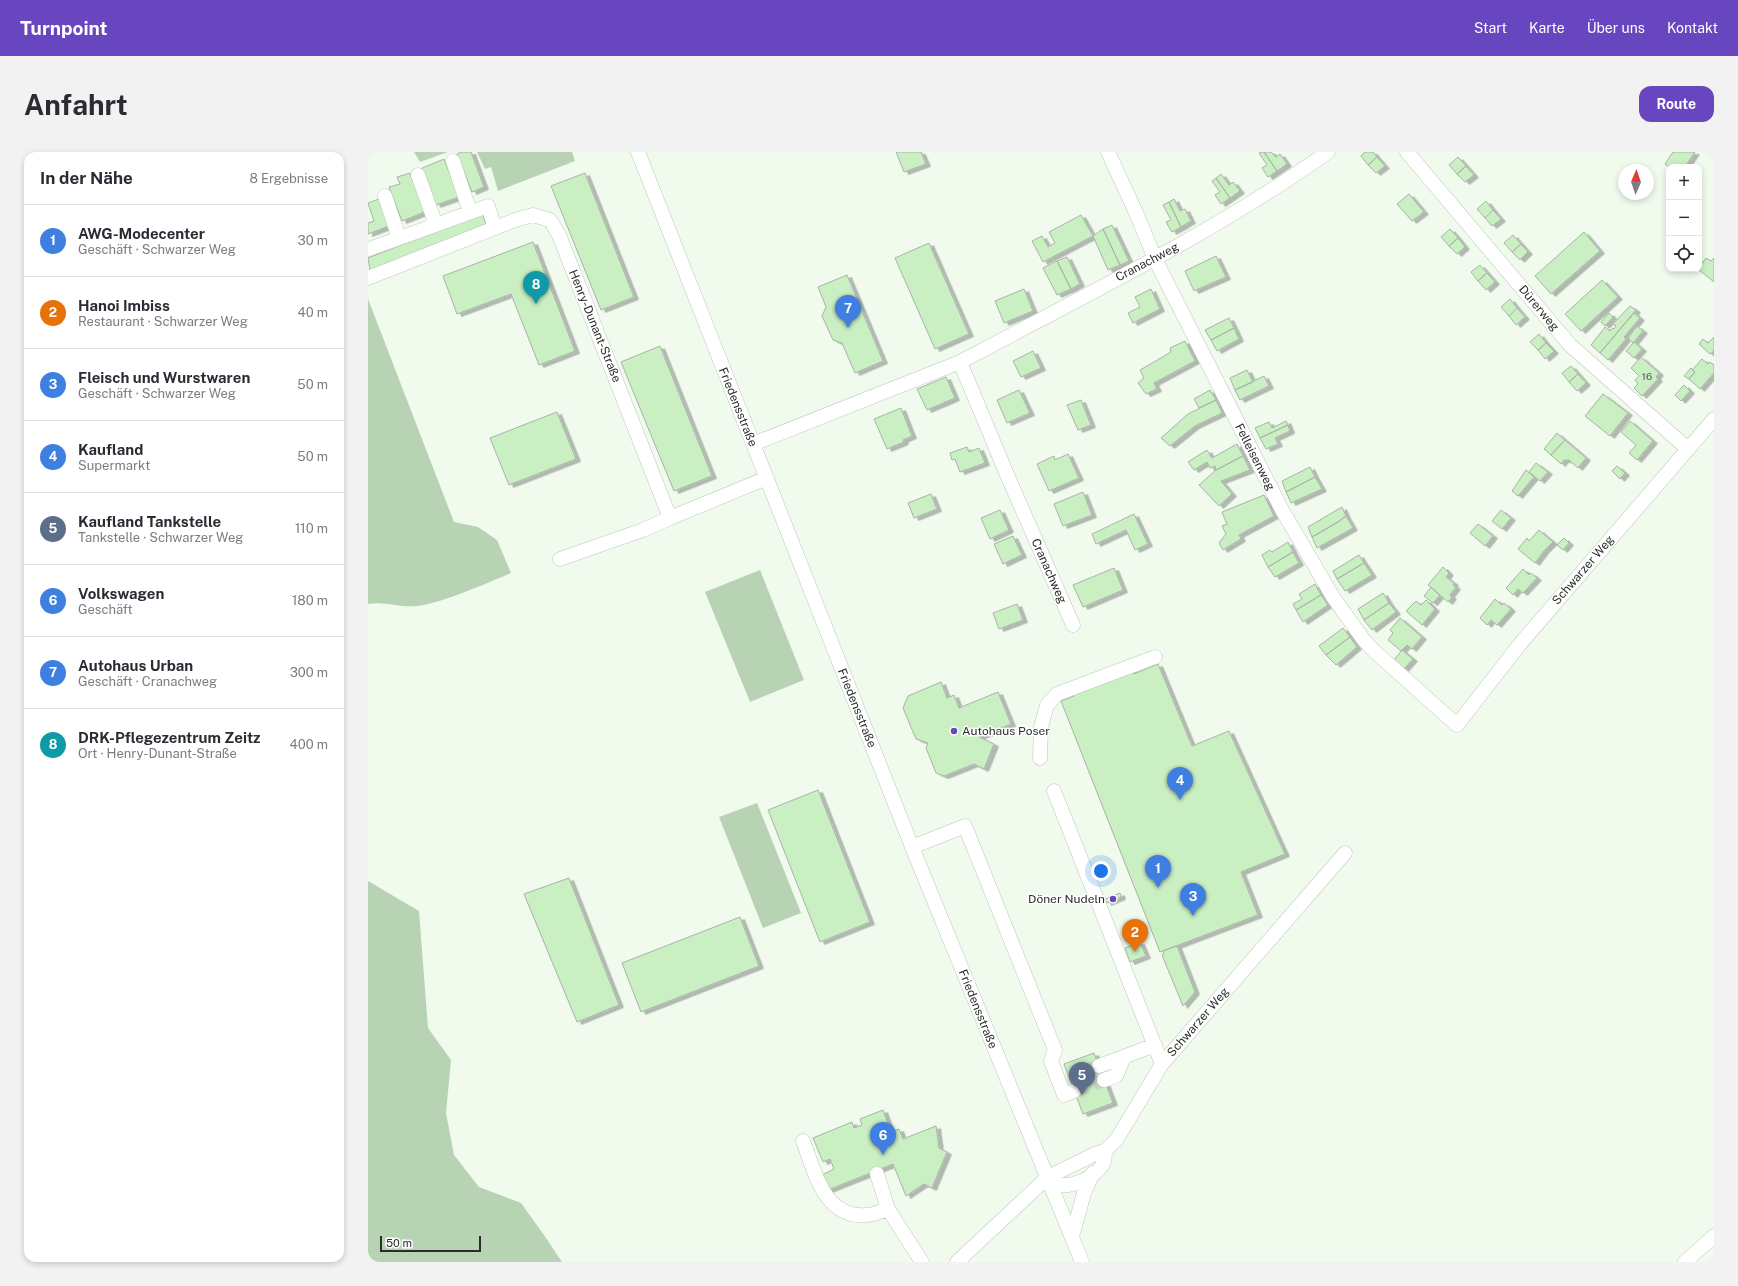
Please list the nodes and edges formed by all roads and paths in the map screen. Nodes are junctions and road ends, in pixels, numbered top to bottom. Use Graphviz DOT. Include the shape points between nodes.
graph roads {
  1 [pos="638,152"];
  2 [pos="1108,152"];
  3 [pos="1328,152"];
  4 [pos="1407,152"];
  5 [pos="453,161"];
  6 [pos="418,175"];
  7 [pos="384,196"];
  8 [pos="470,212"];
  9 [pos="436,224"];
  10 [pos="495,228"];
  11 [pos="399,238"];
  12 [pos="369,249"];
  13 [pos="1155,259"];
  14 [pos="368,278"];
  15 [pos="960,362"];
  16 [pos="1714,419"];
  17 [pos="753,444"];
  18 [pos="1688,449"];
  19 [pos="767,478"];
  20 [pos="670,518"];
  21 [pos="560,559"];
  22 [pos="1074,625"];
  23 [pos="1155,657"];
  24 [pos="1457,725"];
  25 [pos="1040,758"];
  26 [pos="1054,791"];
  27 [pos="912,847"];
  28 [pos="1345,853"];
  29 [pos="1155,1045"];
  30 [pos="1124,1057"];
  31 [pos="1162,1064"];
  32 [pos="1099,1066"];
  33 [pos="1104,1080"];
  34 [pos="1074,1091"];
  35 [pos="803,1141"];
  36 [pos="1105,1151"];
  37 [pos="1093,1173"];
  38 [pos="877,1174"];
  39 [pos="1048,1177"];
  40 [pos="888,1209"];
  41 [pos="1714,1236"];
  42 [pos="1072,1237"];
  43 [pos="922,1262"];
  44 [pos="957,1262"];
  45 [pos="1082,1262"];
  46 [pos="1685,1262"];
  1 -- 17 [label="street, Friedensstraße"];
  2 -- 13 [label="street, Felleisenweg"];
  3 -- 13 [label="street, Cranachweg" via="1235,214"];
  4 -- 18 [label="street, Dürerweg" via="1570,345"];
  5 -- 8 [label="street"];
  6 -- 9 [label="street"];
  7 -- 11 [label="street"];
  8 -- 9 [label="street"];
  8 -- 10 [label="street" via="488,206"];
  9 -- 11 [label="street"];
  10 -- 14 [label="street, Henry-Dunant-Straße"];
  10 -- 20 [label="street, Henry-Dunant-Straße" via="533,215 550,220 556,228"];
  11 -- 12 [label="street"];
  13 -- 15 [label="street, Cranachweg"];
  13 -- 24 [label="street, Felleisenweg" via="1282,510 1333,597 1374,651"];
  15 -- 17 [label="street, Cranachweg"];
  15 -- 22 [label="street, Cranachweg"];
  16 -- 18 [label="street, Schwarzer Weg"];
  17 -- 19 [label="street, Friedensstraße"];
  18 -- 24 [label="street, Schwarzer Weg" via="1520,644"];
  19 -- 20 [label="street"];
  19 -- 27 [label="street, Friedensstraße"];
  20 -- 21 [label="street"];
  23 -- 25 [label="street" via="1057,694 1047,705 1042,727"];
  26 -- 29 [label="street"];
  27 -- 34 [label="street" via="965,826 1055,1050 1051,1061 1064,1080 1064,1095"];
  27 -- 39 [label="street, Friedensstraße"];
  28 -- 31 [label="street, Schwarzer Weg"];
  29 -- 30 [label="street"];
  29 -- 31 [label="street"];
  30 -- 32 [label="street"];
  30 -- 33 [label="street" via="1116,1076"];
  31 -- 36 [label="street, Schwarzer Weg" via="1125,1129"];
  35 -- 40 [label="street" via="822,1191 836,1208 858,1215 869,1215"];
  36 -- 37 [label="street" via="1102,1165"];
  36 -- 39 [label="street, Schwarzer Weg"];
  37 -- 39 [label="street" via="1082,1180 1063,1185"];
  37 -- 42 [label="street" via="1084,1193"];
  38 -- 40 [label="street"];
  39 -- 42 [label="street, Friedensstraße"];
  39 -- 44 [label="street, Schwarzer Weg"];
  40 -- 43 [label="street"];
  41 -- 46 [label="street"];
  42 -- 45 [label="street, Friedensstraße"];
}
